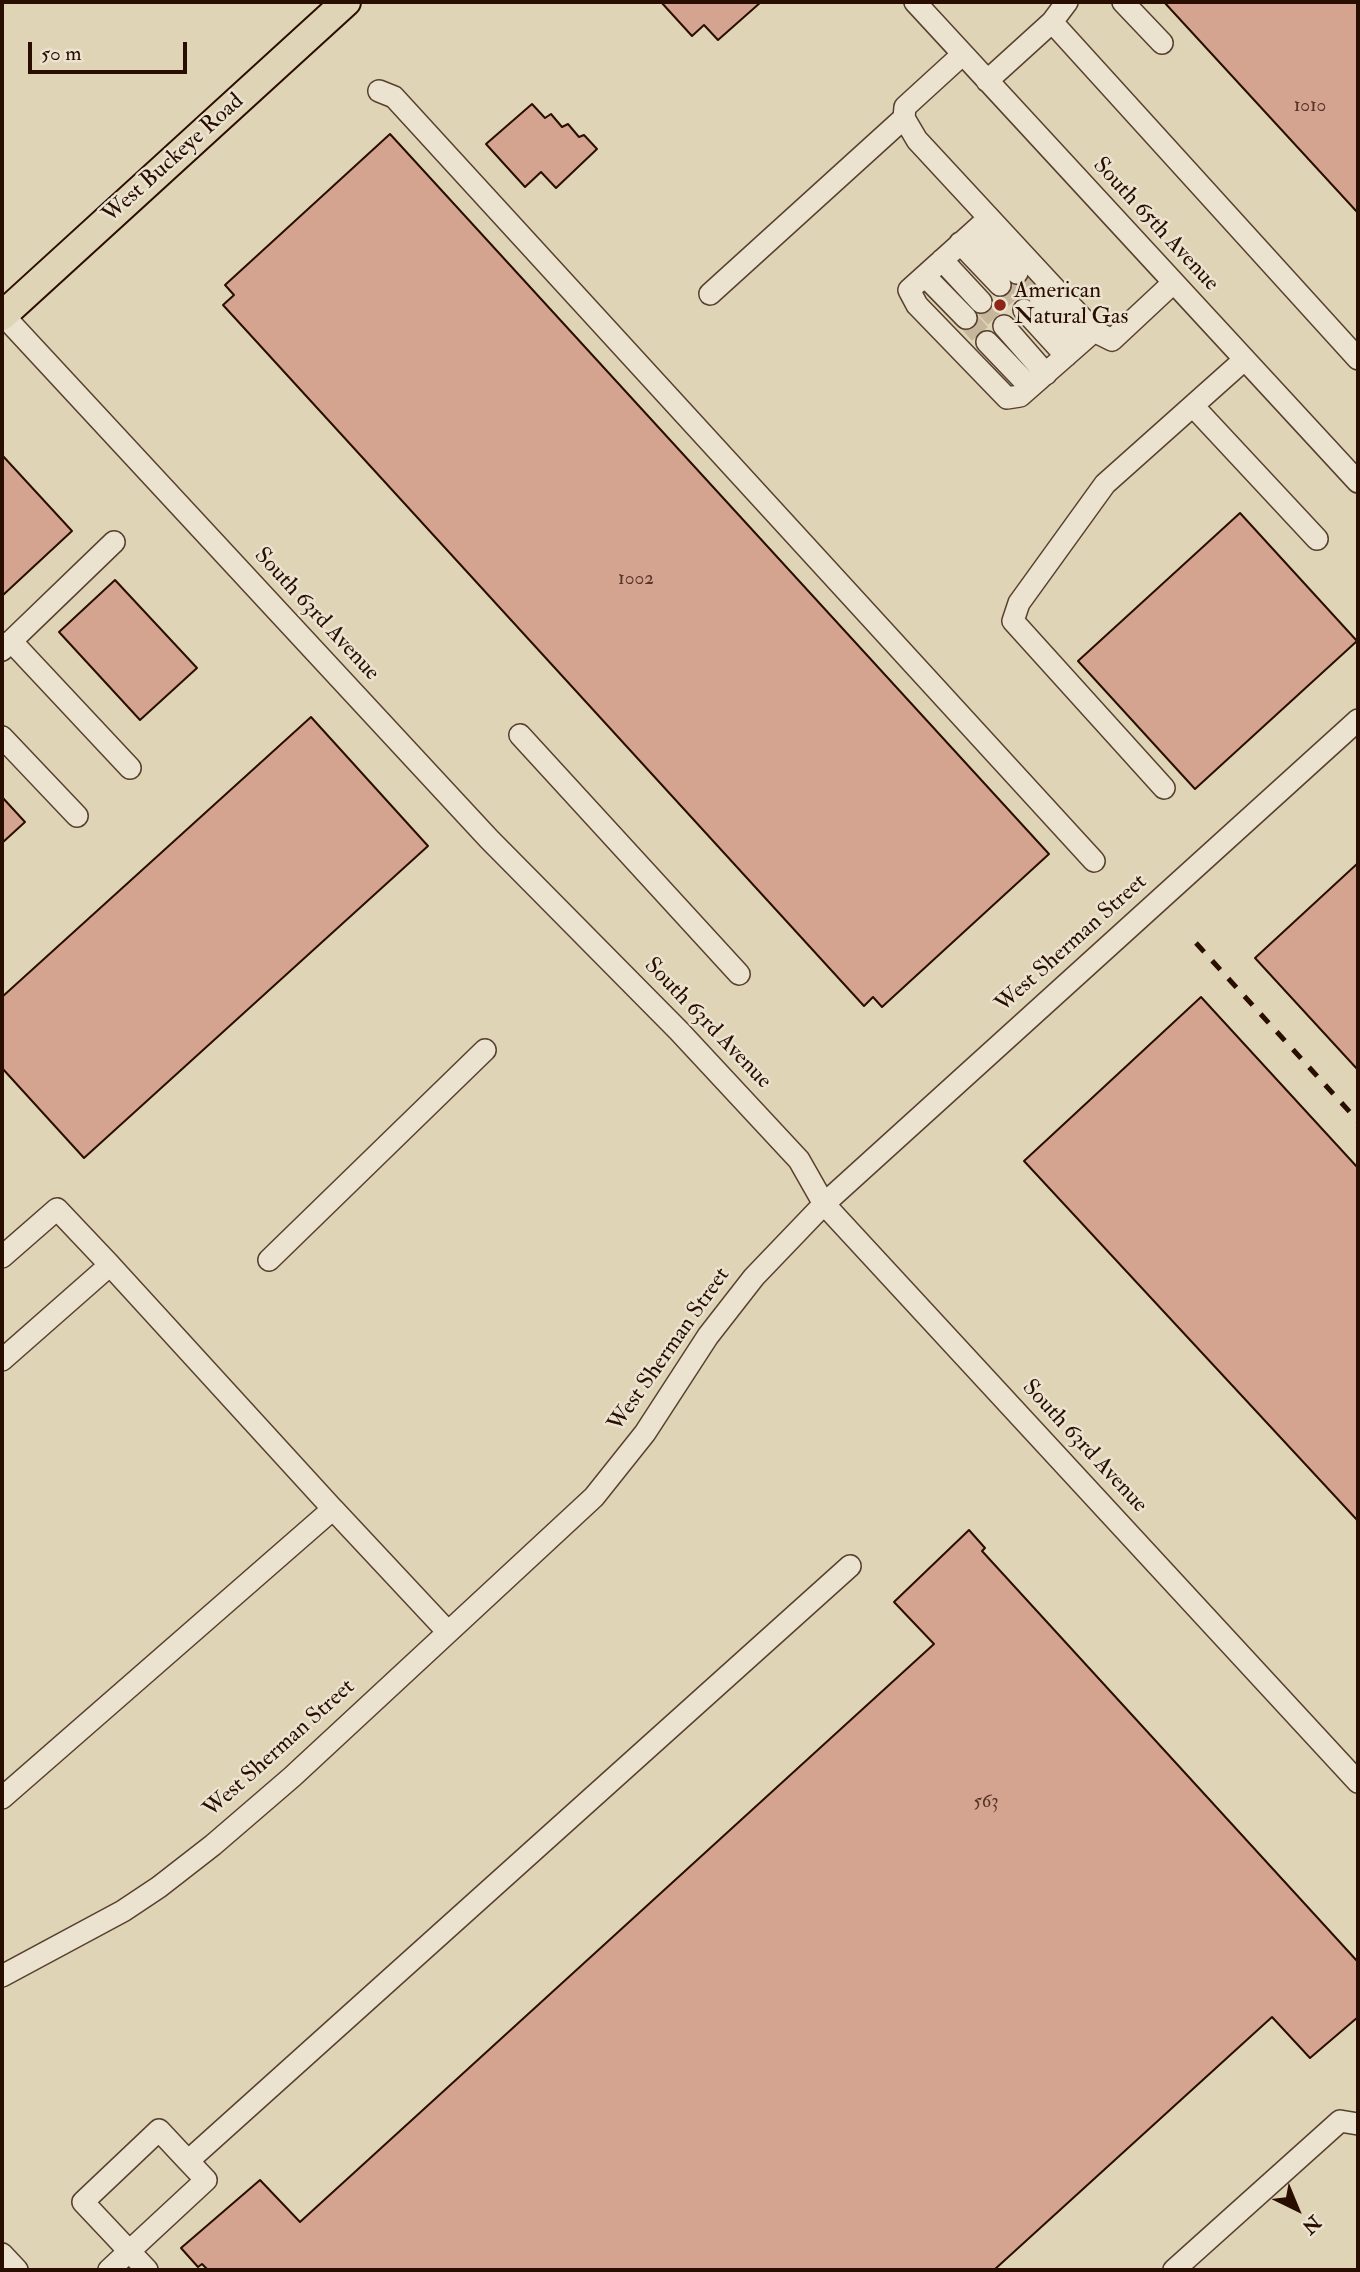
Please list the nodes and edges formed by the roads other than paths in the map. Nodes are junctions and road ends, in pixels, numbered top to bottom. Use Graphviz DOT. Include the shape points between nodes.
graph roads {
  1 [pos="346,2"];
  2 [pos="915,2"];
  3 [pos="1067,2"];
  4 [pos="1123,2"];
  5 [pos="1052,22"];
  6 [pos="1162,43"];
  7 [pos="963,54"];
  8 [pos="987,81"];
  9 [pos="379,91"];
  10 [pos="904,118"];
  11 [pos="975,230"];
  12 [pos="942,260"];
  13 [pos="925,276"];
  14 [pos="1009,279"];
  15 [pos="1173,283"];
  16 [pos="710,294"];
  17 [pos="981,302"];
  18 [pos="1031,303"];
  19 [pos="2,316"];
  20 [pos="966,318"];
  21 [pos="1004,326"];
  22 [pos="986,342"];
  23 [pos="1080,343"];
  24 [pos="1358,359"];
  25 [pos="1244,360"];
  26 [pos="1038,380"];
  27 [pos="1193,406"];
  28 [pos="1358,482"];
  29 [pos="1317,539"];
  30 [pos="114,542"];
  31 [pos="6,645"];
  32 [pos="1358,720"];
  33 [pos="520,735"];
  34 [pos="2,737"];
  35 [pos="130,768"];
  36 [pos="1164,788"];
  37 [pos="78,816"];
  38 [pos="1094,861"];
  39 [pos="739,974"];
  40 [pos="485,1049"];
  41 [pos="824,1204"];
  42 [pos="2,1257"];
  43 [pos="270,1260"];
  44 [pos="110,1265"];
  45 [pos="2,1360"];
  46 [pos="333,1509"];
  47 [pos="850,1566"];
  48 [pos="448,1632"];
  49 [pos="1358,1782"];
  50 [pos="2,1798"];
  51 [pos="2,1976"];
  52 [pos="1358,2124"];
  53 [pos="188,2161"];
  54 [pos="129,2251"];
  55 [pos="2,2254"];
  56 [pos="17,2270"];
  57 [pos="109,2270"];
  58 [pos="147,2270"];
  59 [pos="1174,2270"];
  1 -- 19 [label="main road, West Buckeye Road"];
  2 -- 7 [label="street, South 65th Avenue"];
  3 -- 5 [label="street"];
  4 -- 6 [label="street"];
  5 -- 8 [label="street"];
  5 -- 24 [label="street"];
  7 -- 8 [label="street, South 65th Avenue"];
  7 -- 10 [label="street" via="905,107"];
  8 -- 15 [label="street, South 65th Avenue"];
  9 -- 38 [label="street" via="394,97"];
  10 -- 11 [label="street"];
  10 -- 16 [label="street"];
  11 -- 12 [label="street"];
  11 -- 14 [label="street"];
  11 -- 23 [label="street"];
  12 -- 13 [label="street"];
  12 -- 17 [label="street"];
  13 -- 20 [label="street"];
  13 -- 26 [label="street" via="909,290 918,305 1006,397 1020,396"];
  15 -- 23 [label="street" via="1112,340"];
  15 -- 25 [label="street, South 65th Avenue"];
  18 -- 23 [label="street"];
  19 -- 41 [label="street, South 63rd Avenue" via="462,810 799,1160"];
  21 -- 26 [label="street"];
  22 -- 26 [label="street"];
  23 -- 26 [label="street"];
  25 -- 27 [label="street"];
  25 -- 28 [label="street, South 65th Avenue"];
  27 -- 29 [label="street"];
  27 -- 36 [label="street" via="1105,484 1019,603 1013,621"];
  30 -- 31 [label="street"];
  31 -- 35 [label="street"];
  32 -- 41 [label="street, West Sherman Street"];
  33 -- 39 [label="street"];
  34 -- 37 [label="street"];
  40 -- 43 [label="street"];
  41 -- 48 [label="street, West Sherman Street" via="754,1277 708,1336 645,1433 594,1497"];
  41 -- 49 [label="street, South 63rd Avenue"];
  42 -- 44 [label="street" via="57,1209"];
  44 -- 45 [label="street"];
  44 -- 46 [label="street"];
  46 -- 48 [label="street"];
  46 -- 50 [label="street"];
  47 -- 53 [label="street"];
  48 -- 51 [label="street, West Sherman Street" via="292,1777 159,1887"];
  52 -- 59 [label="street" via="1340,2121"];
  53 -- 54 [label="street" via="206,2180"];
  53 -- 54 [label="street" via="159,2130 83,2202"];
  54 -- 57 [label="street"];
  54 -- 58 [label="street"];
  55 -- 56 [label="street"];
}
